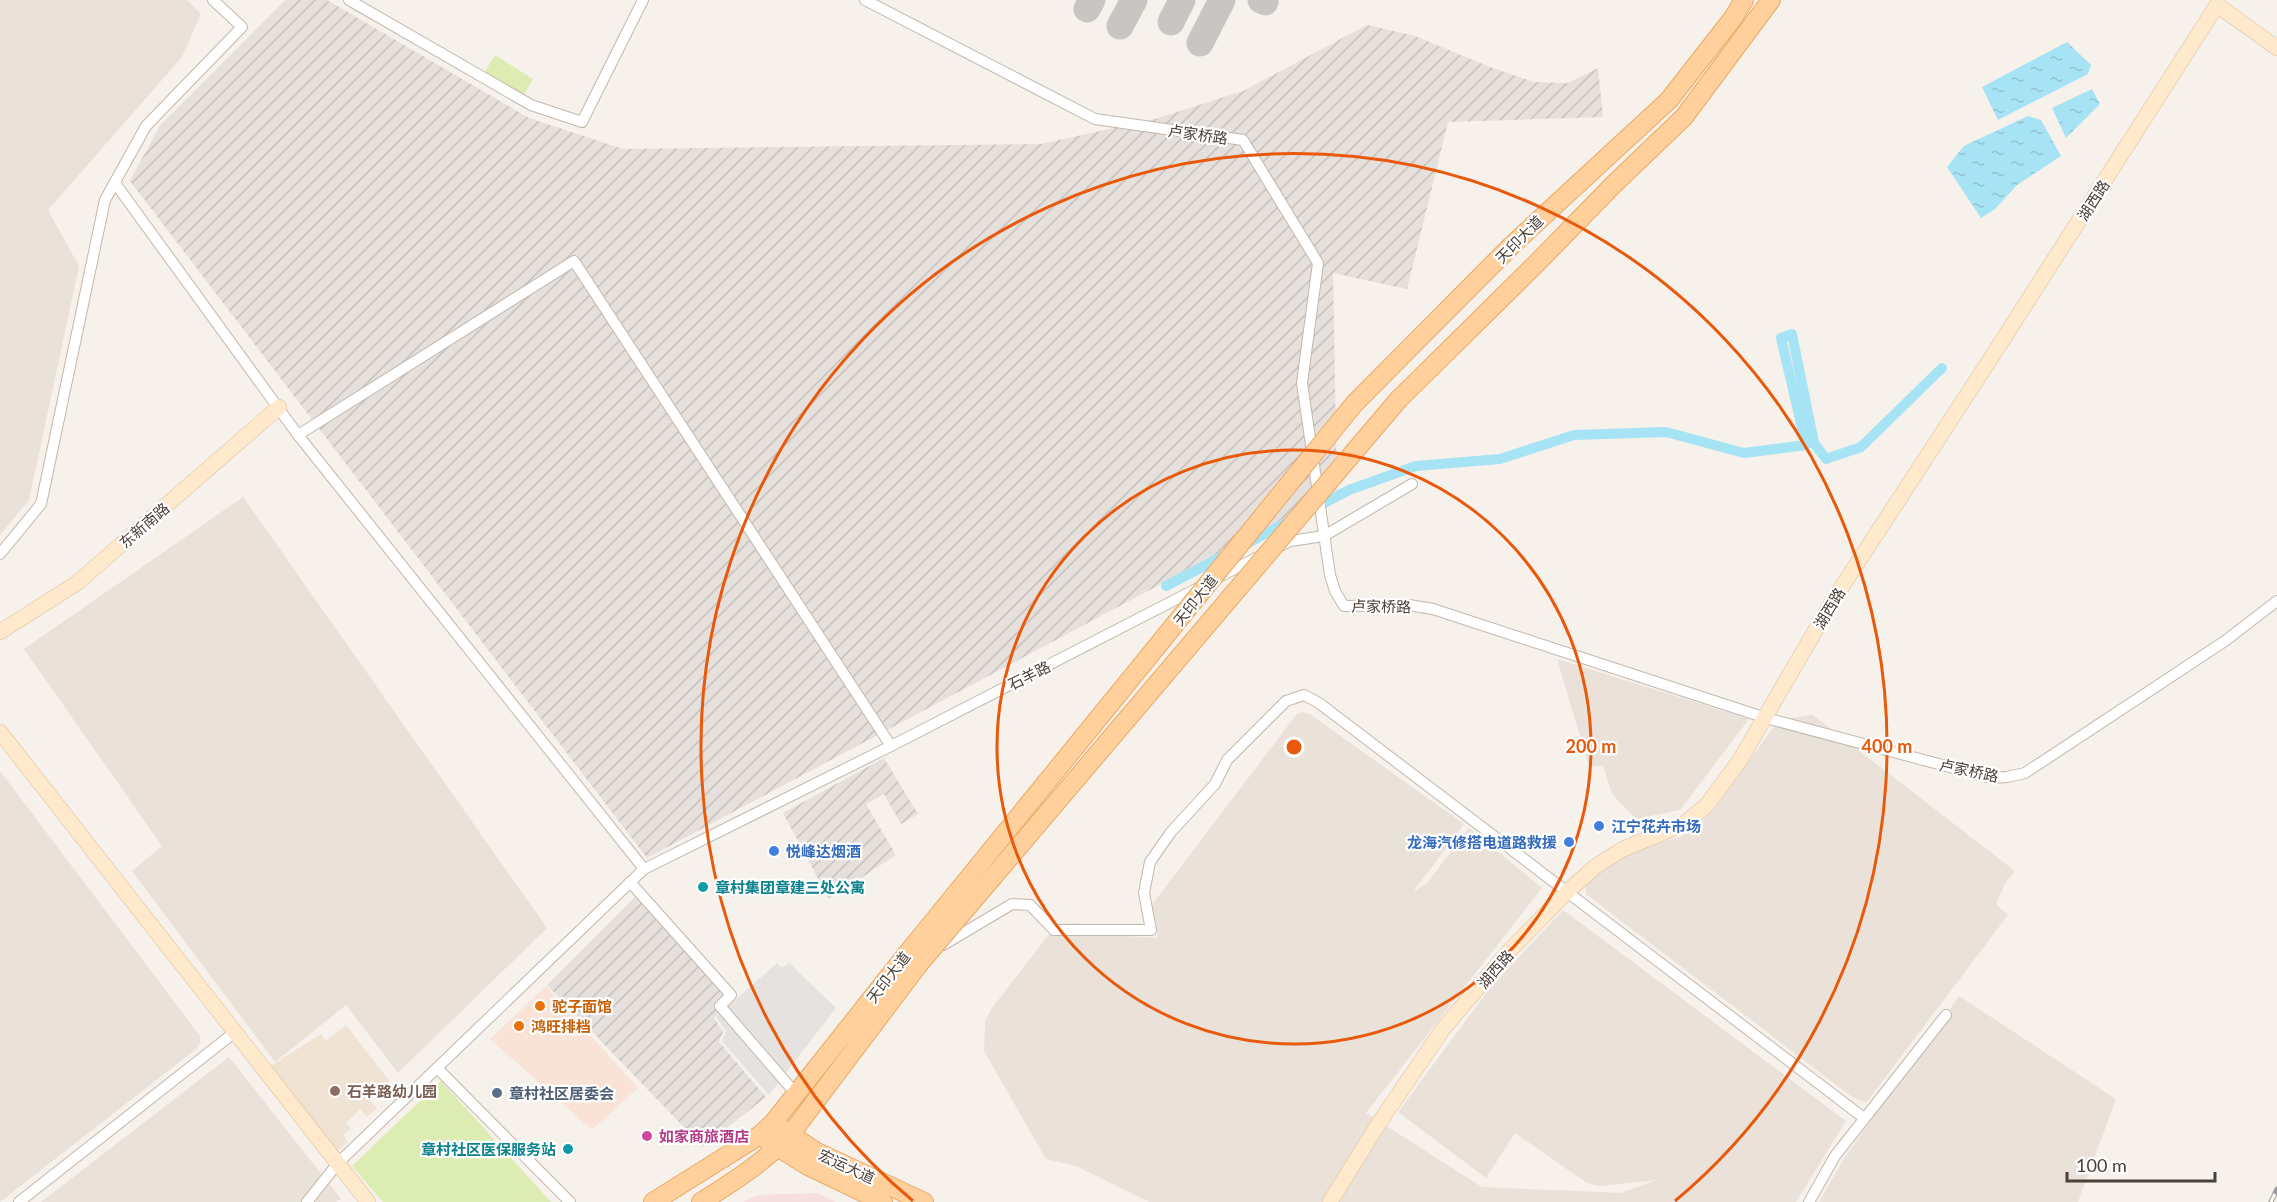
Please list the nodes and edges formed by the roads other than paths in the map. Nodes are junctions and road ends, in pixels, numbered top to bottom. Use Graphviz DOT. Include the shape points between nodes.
graph roads {
  1 [pos="213,0"];
  2 [pos="349,0"];
  3 [pos="643,0"];
  4 [pos="865,0"];
  5 [pos="1744,0"];
  6 [pos="1771,0"];
  7 [pos="2277,48"];
  8 [pos="115,183"];
  9 [pos="279,407"];
  10 [pos="298,435"];
  11 [pos="1412,484"];
  12 [pos="1324,536"];
  13 [pos="0,554"];
  14 [pos="2277,601"];
  15 [pos="0,632"];
  16 [pos="1766,718"];
  17 [pos="0,732"];
  18 [pos="891,746"];
  19 [pos="644,869"];
  20 [pos="630,882"];
  21 [pos="1566,893"];
  22 [pos="913,959"];
  23 [pos="1946,1015"];
  24 [pos="236,1032"];
  25 [pos="438,1068"];
  26 [pos="797,1095"];
  27 [pos="1864,1118"];
  28 [pos="766,1129"];
  29 [pos="790,1135"];
  30 [pos="778,1148"];
  31 [pos="338,1163"];
  32 [pos="19,1202"];
  33 [pos="307,1202"];
  34 [pos="368,1202"];
  35 [pos="570,1202"];
  36 [pos="653,1202"];
  37 [pos="701,1202"];
  38 [pos="883,1202"];
  39 [pos="924,1202"];
  40 [pos="1330,1202"];
  41 [pos="1809,1202"];
  1 -- 8 [label="street" via="242,27 146,126"];
  2 -- 3 [label="street" via="531,105 582,122"];
  4 -- 12 [label="street, 卢家桥路" via="1095,119 1243,140 1318,264 1302,383"];
  5 -- 22 [label="main road, 天印大道, bridge" via="1669,100 1511,246 1353,405"];
  6 -- 22 [label="main road, 天印大道, bridge" via="1684,117 1399,399"];
  7 -- 16 [label="street, 湖西路" via="2217,5 1832,602"];
  8 -- 9 [label="street"];
  8 -- 13 [label="street" via="105,200 41,504"];
  9 -- 10 [label="street"];
  9 -- 15 [label="street, 东新南路" via="77,583"];
  10 -- 18 [label="street" via="574,261"];
  10 -- 19 [label="street"];
  11 -- 12 [label="street, 石羊路"];
  12 -- 16 [label="street, 卢家桥路" via="1330,575 1344,606 1409,604 1433,609"];
  12 -- 18 [label="street, 石羊路" via="1290,541"];
  14 -- 16 [label="street, 卢家桥路" via="2225,641 2025,773 1991,778"];
  16 -- 21 [label="street, 湖西路" via="1707,805 1684,824 1623,849 1596,866"];
  17 -- 24 [label="street"];
  18 -- 19 [label="street, 石羊路"];
  19 -- 20 [label="street, 石羊路"];
  20 -- 25 [label="street, 石羊路"];
  20 -- 26 [label="street" via="731,995 720,1006"];
  21 -- 22 [label="street" via="1320,703 1304,695 1286,702 1227,760 1215,784 1171,832 1150,862 1144,893 1151,930 1054,930 1030,905 1012,904"];
  21 -- 27 [label="street"];
  21 -- 40 [label="street, 湖西路" via="1510,950 1443,1029"];
  22 -- 26 [label="main road, 天印大道"];
  22 -- 29 [label="main road, 天印大道"];
  23 -- 27 [label="street"];
  24 -- 31 [label="street"];
  24 -- 32 [label="street"];
  25 -- 31 [label="street, 石羊路"];
  25 -- 35 [label="street"];
  26 -- 28 [label="main road, 天印大道"];
  27 -- 41 [label="street" via="1835,1156"];
  28 -- 29 [label="main road, 宏运大道"];
  28 -- 30 [label="main road, 宏运大道"];
  28 -- 36 [label="main road, 天印大道"];
  29 -- 30 [label="main road, 天印大道"];
  29 -- 39 [label="main road, 宏运大道" via="817,1152"];
  30 -- 37 [label="main road, 天印大道"];
  30 -- 38 [label="main road, 宏运大道"];
  31 -- 33 [label="street, 石羊路"];
  31 -- 34 [label="street"];
}
